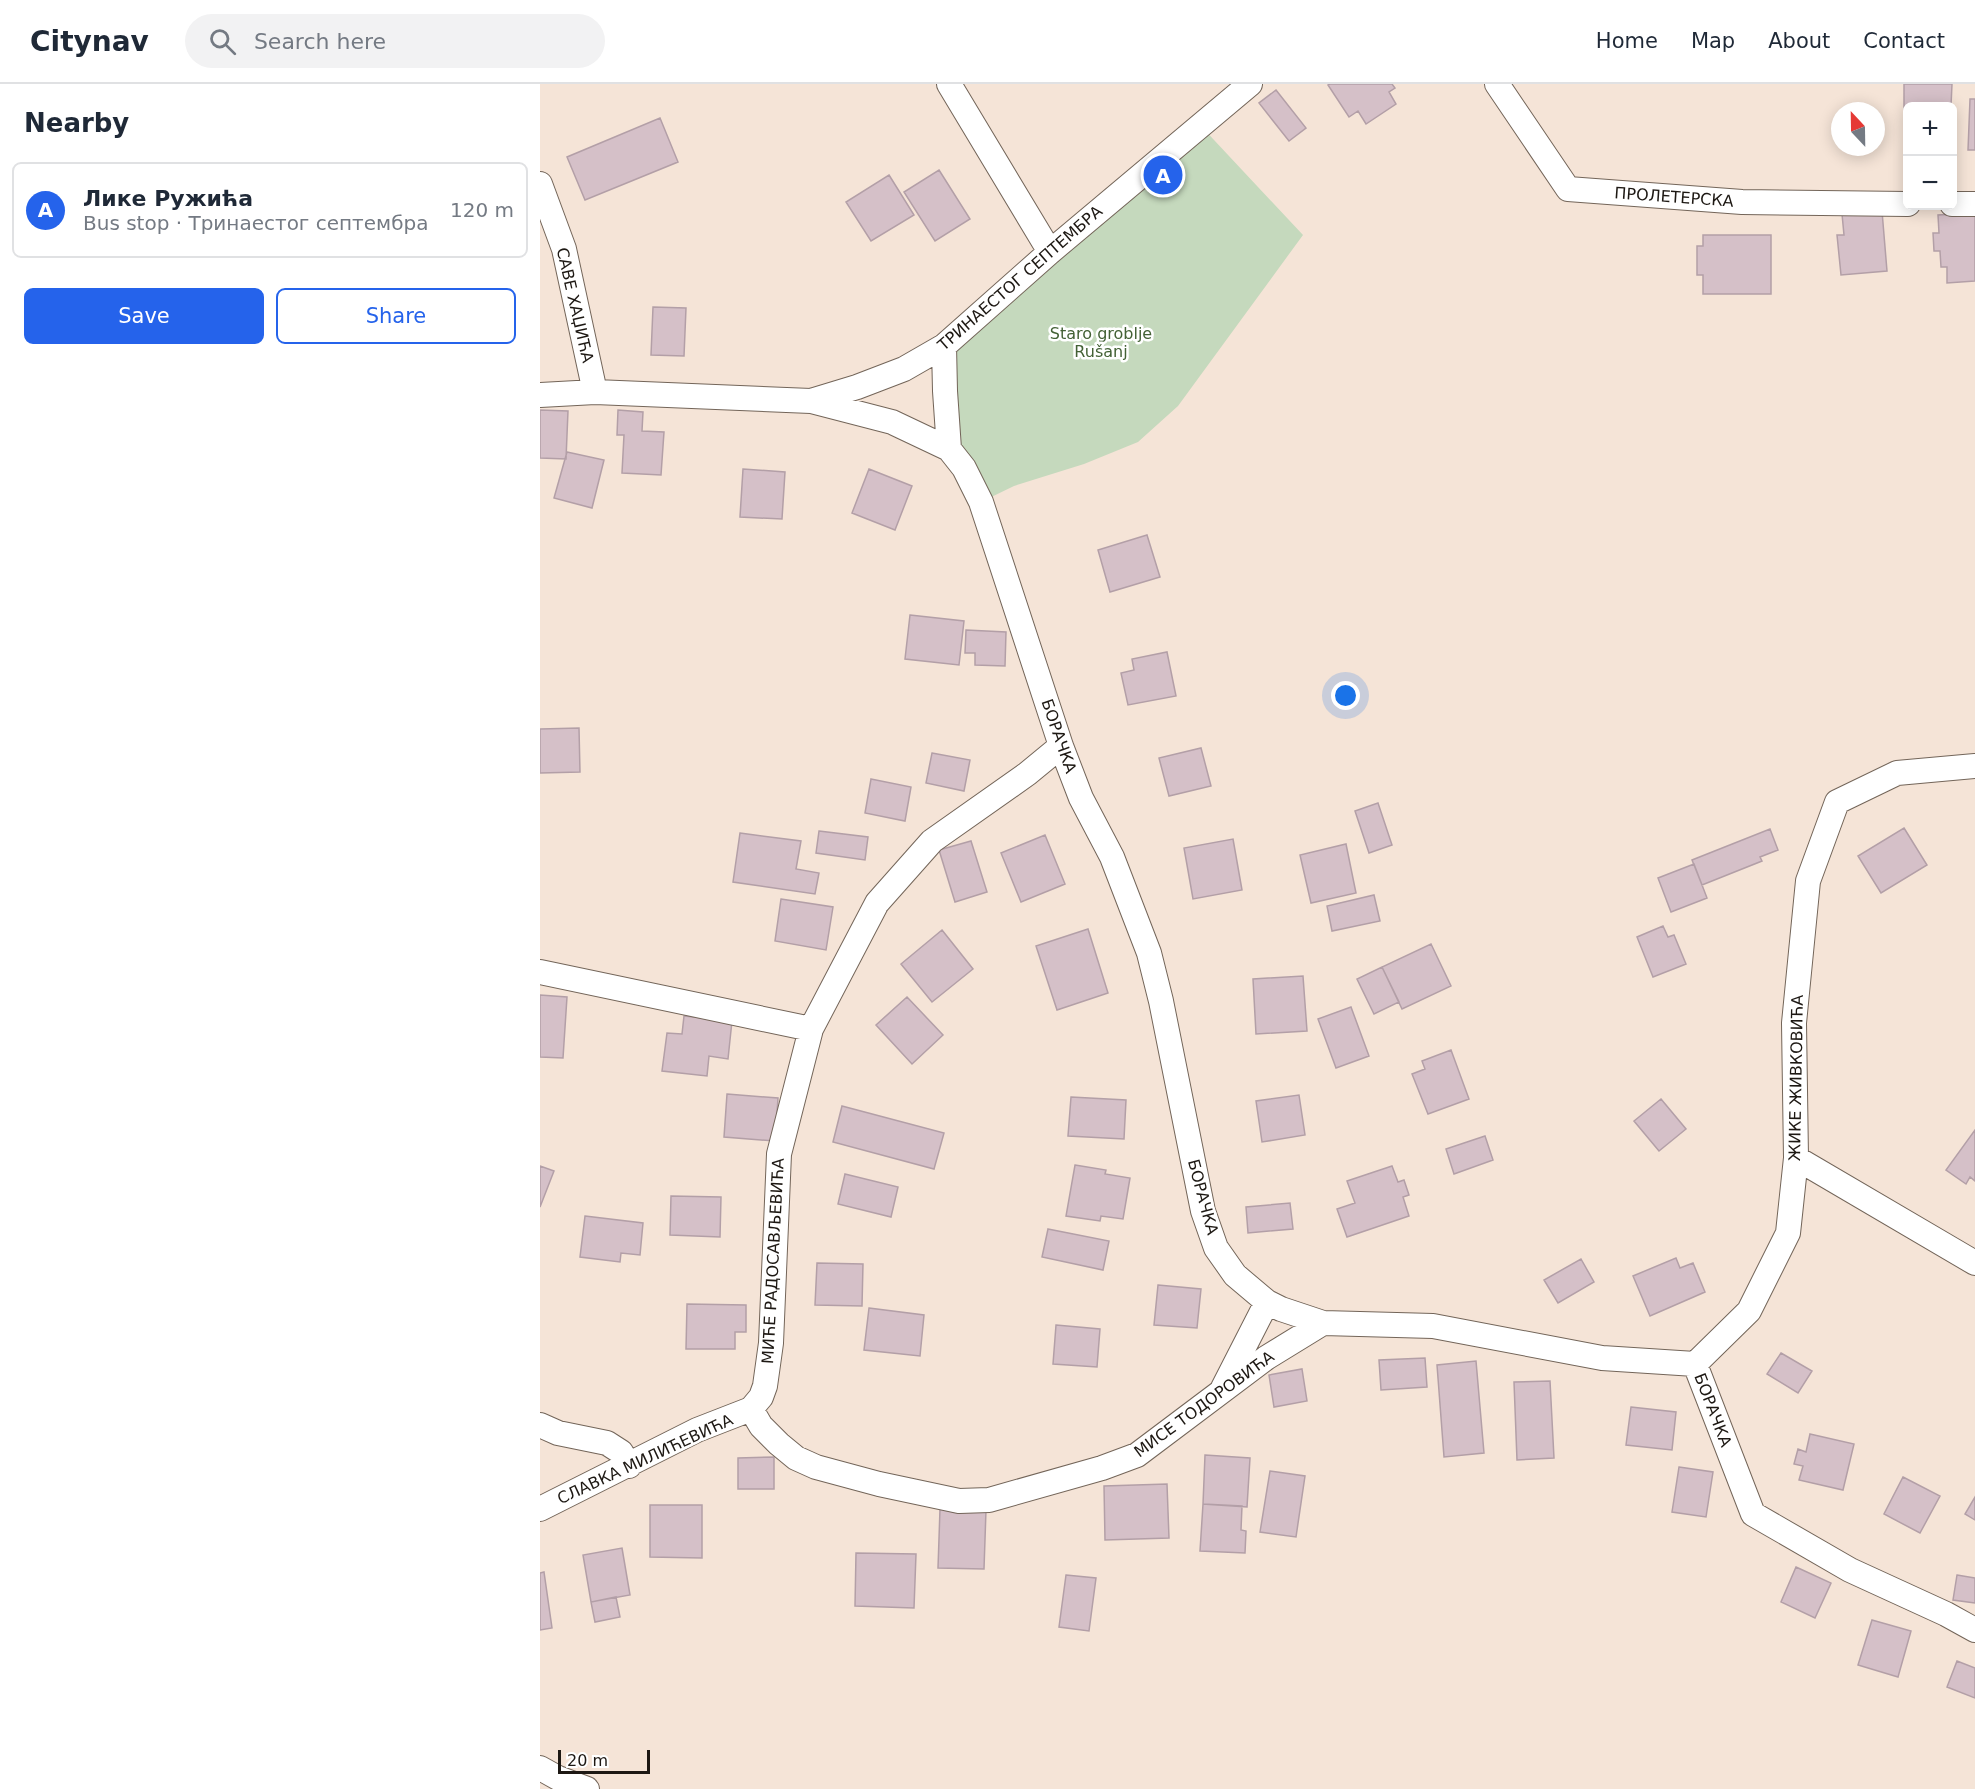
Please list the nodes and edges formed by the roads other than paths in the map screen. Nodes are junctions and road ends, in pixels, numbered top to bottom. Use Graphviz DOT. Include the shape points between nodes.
graph roads {
  1 [pos="949,84"];
  2 [pos="1250,84"];
  3 [pos="1497,84"];
  4 [pos="540,184"];
  5 [pos="1903,204"];
  6 [pos="1957,204"];
  7 [pos="1975,204"];
  8 [pos="1050,252"];
  9 [pos="944,346"];
  10 [pos="595,392"];
  11 [pos="540,395"];
  12 [pos="811,401"];
  13 [pos="949,449"];
  14 [pos="1061,746"];
  15 [pos="1975,766"];
  16 [pos="540,972"];
  17 [pos="811,1029"];
  18 [pos="1796,1158"];
  19 [pos="1975,1263"];
  20 [pos="1267,1302"];
  21 [pos="1323,1323"];
  22 [pos="1695,1364"];
  23 [pos="1220,1393"];
  24 [pos="751,1409"];
  25 [pos="540,1425"];
  26 [pos="629,1466"];
  27 [pos="540,1509"];
  28 [pos="1975,1630"];
  29 [pos="540,1768"];
  30 [pos="587,1789"];
  1 -- 8 [label="street"];
  2 -- 8 [label="street, ТРИНАЕСТОГ СЕПТЕМБРА"];
  3 -- 5 [label="street, ПРОЛЕТЕРСКА" via="1568,189 1742,202"];
  4 -- 10 [label="street, САВЕ ХАЏИЋА" via="564,249"];
  6 -- 7 [label="street"];
  8 -- 9 [label="street, ТРИНАЕСТОГ СЕПТЕМБРА"];
  9 -- 12 [label="street, ТРИНАЕСТОГ СЕПТЕМБРА" via="884,378"];
  9 -- 13 [label="street"];
  10 -- 11 [label="street, ТРИНАЕСТОГ СЕПТЕМБРА"];
  10 -- 12 [label="street, ТРИНАЕСТОГ СЕПТЕМБРА"];
  12 -- 13 [label="street, БОРАЧКА" via="892,422"];
  13 -- 14 [label="street, БОРАЧКА" via="964,468 981,502"];
  14 -- 17 [label="street, МИЋЕ РАДОСАВЉЕВИЋА" via="932,841 877,903"];
  14 -- 20 [label="street, БОРАЧКА" via="1081,798 1112,857 1149,953 1203,1211 1216,1248 1235,1275"];
  15 -- 18 [label="street, ЖИКЕ ЖИВКОВИЋА" via="1897,773 1837,802 1808,881 1794,1023"];
  16 -- 17 [label="street"];
  17 -- 24 [label="street, МИЋЕ РАДОСАВЉЕВИЋА" via="779,1154 771,1342 765,1386"];
  18 -- 19 [label="street"];
  18 -- 22 [label="street, ЖИКЕ ЖИВКОВИЋА" via="1788,1233 1749,1311"];
  20 -- 21 [label="street, БОРАЧКА"];
  20 -- 23 [label="street"];
  21 -- 22 [label="street, БОРАЧКА" via="1433,1326 1602,1358"];
  21 -- 23 [label="street, МИСЕ ТОДОРОВИЋА" via="1266,1358"];
  22 -- 28 [label="street, БОРАЧКА" via="1753,1514 1850,1570"];
  23 -- 24 [label="street, МИСЕ ТОДОРОВИЋА" via="1137,1455 1034,1489 988,1500 959,1501 816,1467 779,1444"];
  24 -- 26 [label="street, СЛАВКА МИЛИЋЕВИЋА" via="697,1430"];
  25 -- 26 [label="street" via="558,1433 607,1443 621,1452"];
  26 -- 27 [label="street, СЛАВКА МИЛИЋЕВИЋА"];
  29 -- 30 [label="street"];
}
